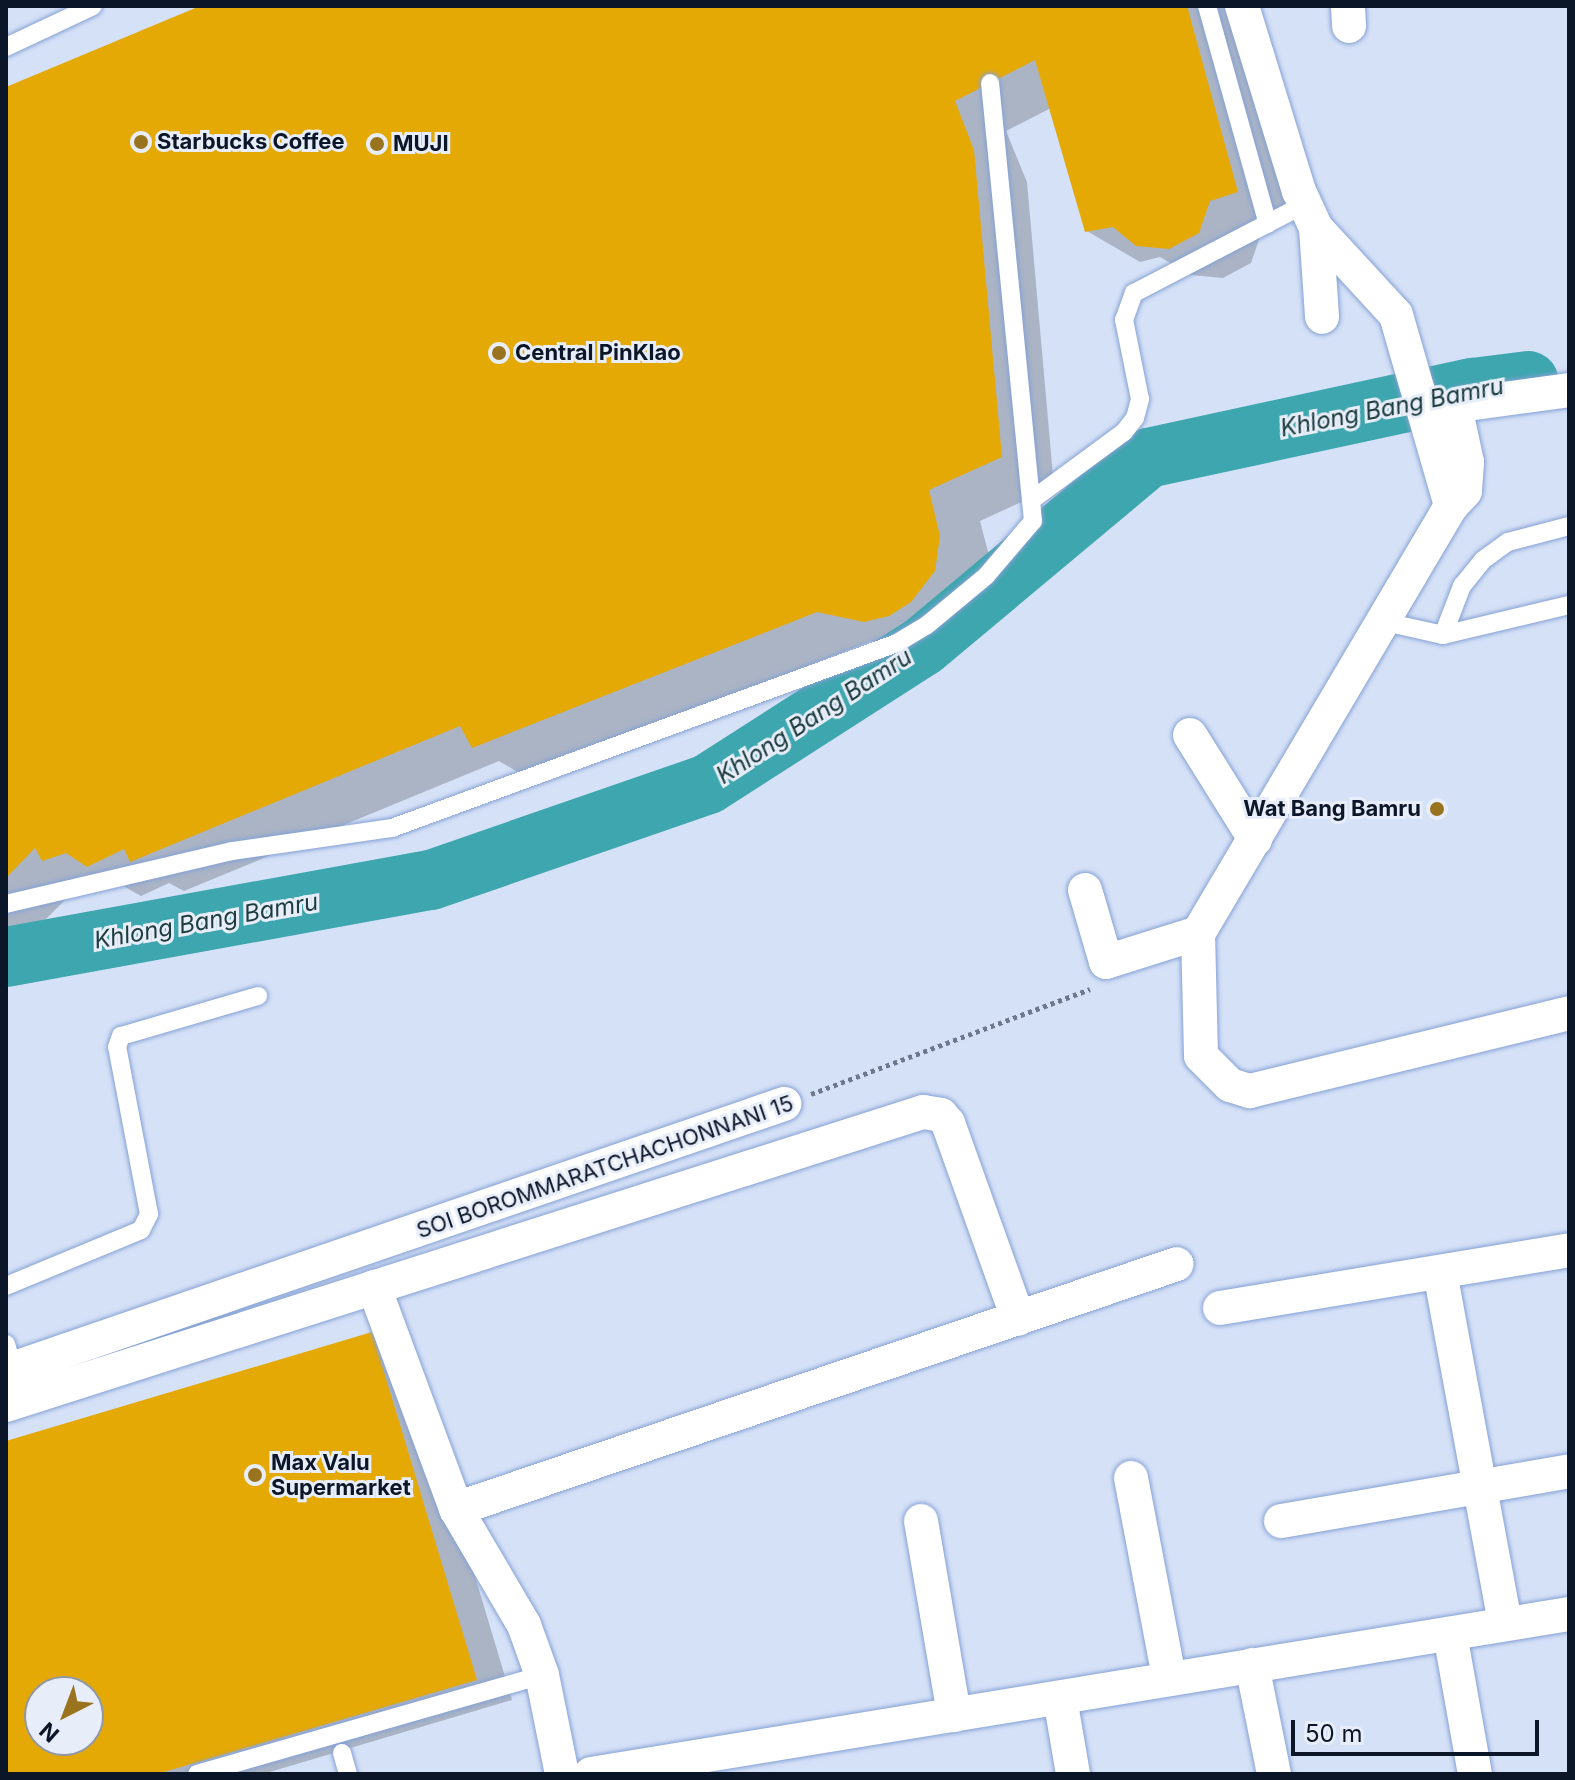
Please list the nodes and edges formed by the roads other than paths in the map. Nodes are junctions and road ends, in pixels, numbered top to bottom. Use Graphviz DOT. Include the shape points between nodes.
graph roads {
  1 [pos="93,6"];
  2 [pos="1207,6"];
  3 [pos="1242,6"];
  4 [pos="6,47"];
  5 [pos="990,83"];
  6 [pos="1311,216"];
  7 [pos="1268,224"];
  8 [pos="1322,317"];
  9 [pos="1569,390"];
  10 [pos="1033,499"];
  11 [pos="1451,500"];
  12 [pos="1569,526"];
  13 [pos="1569,605"];
  14 [pos="1385,622"];
  15 [pos="1443,635"];
  16 [pos="1190,735"];
  17 [pos="1255,839"];
  18 [pos="1085,890"];
  19 [pos="6,904"];
  20 [pos="1198,933"];
  21 [pos="258,996"];
  22 [pos="1569,1013"];
  23 [pos="784,1104"];
  24 [pos="1569,1250"];
  25 [pos="1177,1264"];
  26 [pos="1440,1272"];
  27 [pos="6,1286"];
  28 [pos="374,1287"];
  29 [pos="1220,1308"];
  30 [pos="1018,1319"];
  31 [pos="8,1361"];
  32 [pos="6,1405"];
  33 [pos="1569,1471"];
  34 [pos="1131,1478"];
  35 [pos="1480,1486"];
  36 [pos="456,1509"];
  37 [pos="921,1521"];
  38 [pos="1281,1521"];
  39 [pos="1569,1614"];
  40 [pos="1505,1624"];
  41 [pos="1450,1634"];
  42 [pos="1252,1665"];
  43 [pos="542,1675"];
  44 [pos="1169,1678"];
  45 [pos="1060,1698"];
  46 [pos="954,1715"];
  47 [pos="342,1753"];
  48 [pos="197,1774"];
  49 [pos="348,1774"];
  50 [pos="562,1774"];
  51 [pos="591,1774"];
  52 [pos="1073,1774"];
  53 [pos="1274,1774"];
  54 [pos="1475,1774"];
  1 -- 4 [label="lane"];
  2 -- 7 [label="lane"];
  3 -- 6 [label="street"];
  5 -- 10 [label="lane"];
  6 -- 7 [label="lane"];
  6 -- 8 [label="street"];
  6 -- 11 [label="street" via="1387,303 1410,348"];
  7 -- 10 [label="lane" via="1134,293 1124,320 1140,399 1135,418 1124,432"];
  9 -- 11 [label="street" via="1460,405 1456,411 1467,462 1465,491"];
  10 -- 19 [label="lane" via="1033,521 1024,537 951,606 897,643 392,828 232,851"];
  11 -- 14 [label="street"];
  12 -- 15 [label="lane" via="1508,542 1483,560 1462,586"];
  13 -- 15 [label="lane"];
  14 -- 15 [label="lane"];
  14 -- 17 [label="street"];
  16 -- 17 [label="street"];
  17 -- 20 [label="street"];
  18 -- 20 [label="street" via="1106,962"];
  20 -- 22 [label="street" via="1201,1056 1230,1085 1250,1091"];
  21 -- 27 [label="lane" via="121,1036 117,1047 149,1214 141,1230"];
  23 -- 31 [label="street, SOI BOROMMARATCHACHONNANI 15"];
  24 -- 26 [label="street"];
  25 -- 30 [label="street"];
  26 -- 29 [label="street"];
  26 -- 35 [label="street"];
  28 -- 30 [label="street" via="932,1112 948,1123"];
  28 -- 32 [label="street"];
  28 -- 36 [label="street"];
  30 -- 36 [label="street"];
  33 -- 35 [label="street"];
  34 -- 44 [label="street"];
  35 -- 38 [label="street"];
  35 -- 40 [label="street"];
  36 -- 43 [label="street" via="524,1625"];
  37 -- 46 [label="street"];
  39 -- 40 [label="street"];
  40 -- 41 [label="street"];
  41 -- 42 [label="street"];
  41 -- 54 [label="street"];
  42 -- 44 [label="street"];
  42 -- 53 [label="street"];
  43 -- 48 [label="lane"];
  43 -- 50 [label="street"];
  44 -- 45 [label="street"];
  45 -- 46 [label="street"];
  45 -- 52 [label="street"];
  46 -- 51 [label="street"];
  47 -- 49 [label="lane"];
}
